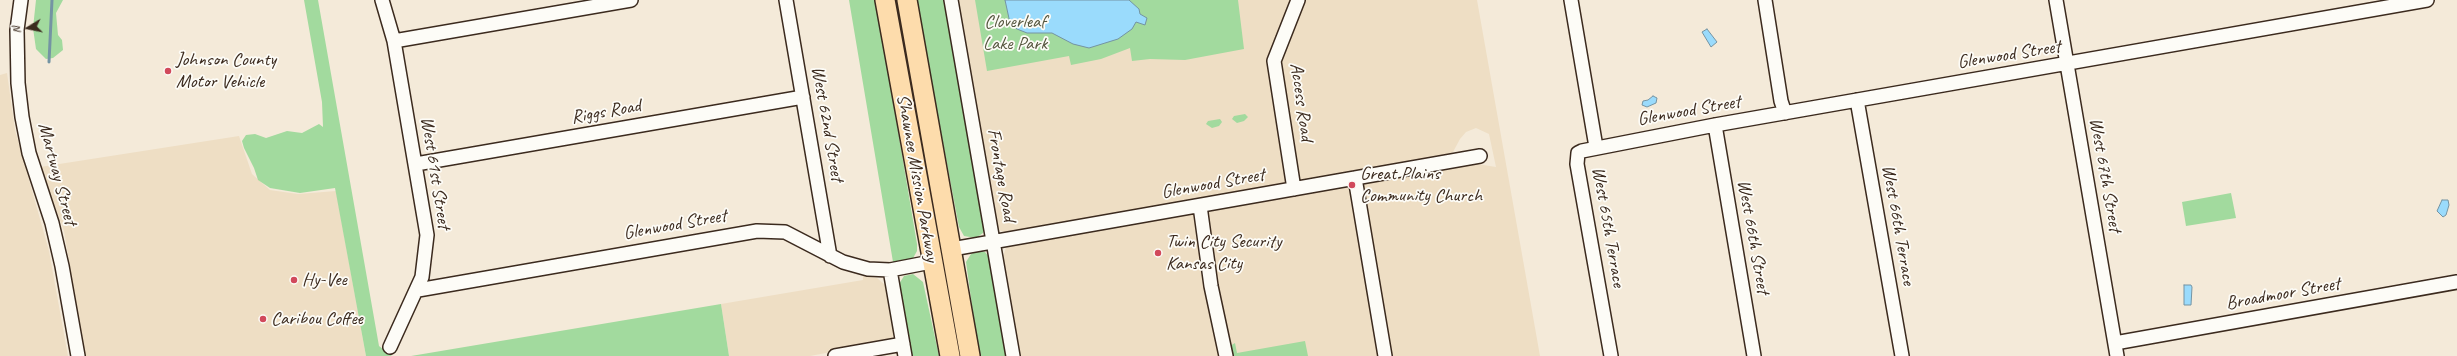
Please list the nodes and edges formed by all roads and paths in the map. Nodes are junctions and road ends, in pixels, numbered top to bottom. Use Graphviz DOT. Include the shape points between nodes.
graph roads {
  1 [pos="21,0"];
  2 [pos="382,0"];
  3 [pos="631,0"];
  4 [pos="786,0"];
  5 [pos="885,0"];
  6 [pos="907,0"];
  7 [pos="951,0"];
  8 [pos="1298,0"];
  9 [pos="1571,0"];
  10 [pos="1765,0"];
  11 [pos="2056,0"];
  12 [pos="2427,0"];
  13 [pos="394,41"];
  14 [pos="2067,65"];
  15 [pos="803,97"];
  16 [pos="1857,100"];
  17 [pos="1785,113"];
  18 [pos="1715,125"];
  19 [pos="1596,147"];
  20 [pos="1480,156"];
  21 [pos="416,164"];
  22 [pos="1354,178"];
  23 [pos="1294,189"];
  24 [pos="1200,206"];
  25 [pos="926,228"];
  26 [pos="993,241"];
  27 [pos="952,249"];
  28 [pos="830,256"];
  29 [pos="932,262"];
  30 [pos="890,270"];
  31 [pos="2457,282"];
  32 [pos="958,285"];
  33 [pos="418,290"];
  34 [pos="390,347"];
  35 [pos="904,350"];
  36 [pos="2116,350"];
  37 [pos="78,356"];
  38 [pos="835,356"];
  39 [pos="950,356"];
  40 [pos="970,356"];
  41 [pos="1013,356"];
  42 [pos="1226,356"];
  43 [pos="1385,356"];
  44 [pos="1611,356"];
  45 [pos="1754,356"];
  46 [pos="1902,356"];
  1 -- 37 [label="street, Martway Street" via="17,30 18,83 22,117 29,153 43,193 58,252"];
  2 -- 13 [label="street, West 61st Street"];
  3 -- 13 [label="street"];
  4 -- 15 [label="street, West 62nd Street"];
  5 -- 25 [label="highway, Shawnee Mission Parkway"];
  6 -- 27 [label="highway, Shawnee Mission Parkway"];
  7 -- 26 [label="street, Frontage Road"];
  8 -- 23 [label="street, Access Road" via="1274,61"];
  9 -- 19 [label="street, West 65th Terrace"];
  10 -- 17 [label="street"];
  11 -- 14 [label="street, West 67th Street"];
  12 -- 14 [label="street, Glenwood Street"];
  13 -- 21 [label="street, West 61st Street"];
  14 -- 16 [label="street, Glenwood Street"];
  14 -- 36 [label="street, West 67th Street"];
  15 -- 21 [label="street, Riggs Road"];
  15 -- 28 [label="street, West 62nd Street"];
  16 -- 17 [label="street, Glenwood Street"];
  16 -- 46 [label="street, West 66th Terrace"];
  17 -- 18 [label="street, Glenwood Street"];
  18 -- 19 [label="street, Glenwood Street"];
  18 -- 45 [label="street, West 66th Street"];
  19 -- 44 [label="street, West 65th Terrace" via="1578,153 1577,164"];
  20 -- 22 [label="street, Glenwood Street"];
  21 -- 33 [label="street, West 61st Street" via="427,235"];
  22 -- 23 [label="street, Glenwood Street"];
  22 -- 43 [label="street"];
  23 -- 24 [label="street, Glenwood Street"];
  24 -- 26 [label="street, Glenwood Street"];
  24 -- 42 [label="street" via="1211,286"];
  25 -- 27 [label="highway" via="942,245"];
  25 -- 29 [label="highway, Shawnee Mission Parkway"];
  26 -- 27 [label="street, Glenwood Street"];
  26 -- 41 [label="street, Frontage Road"];
  27 -- 32 [label="highway, Shawnee Mission Parkway"];
  28 -- 30 [label="street, Glenwood Street" via="850,265 873,270"];
  28 -- 33 [label="street, Glenwood Street" via="786,232 757,231"];
  29 -- 30 [label="street, Glenwood Street"];
  29 -- 32 [label="highway"];
  29 -- 39 [label="highway, Shawnee Mission Parkway"];
  30 -- 35 [label="street"];
  31 -- 36 [label="street, Broadmoor Street"];
  32 -- 40 [label="highway, Shawnee Mission Parkway"];
  33 -- 34 [label="street, West 61st Street"];
  35 -- 38 [label="street"];
}
